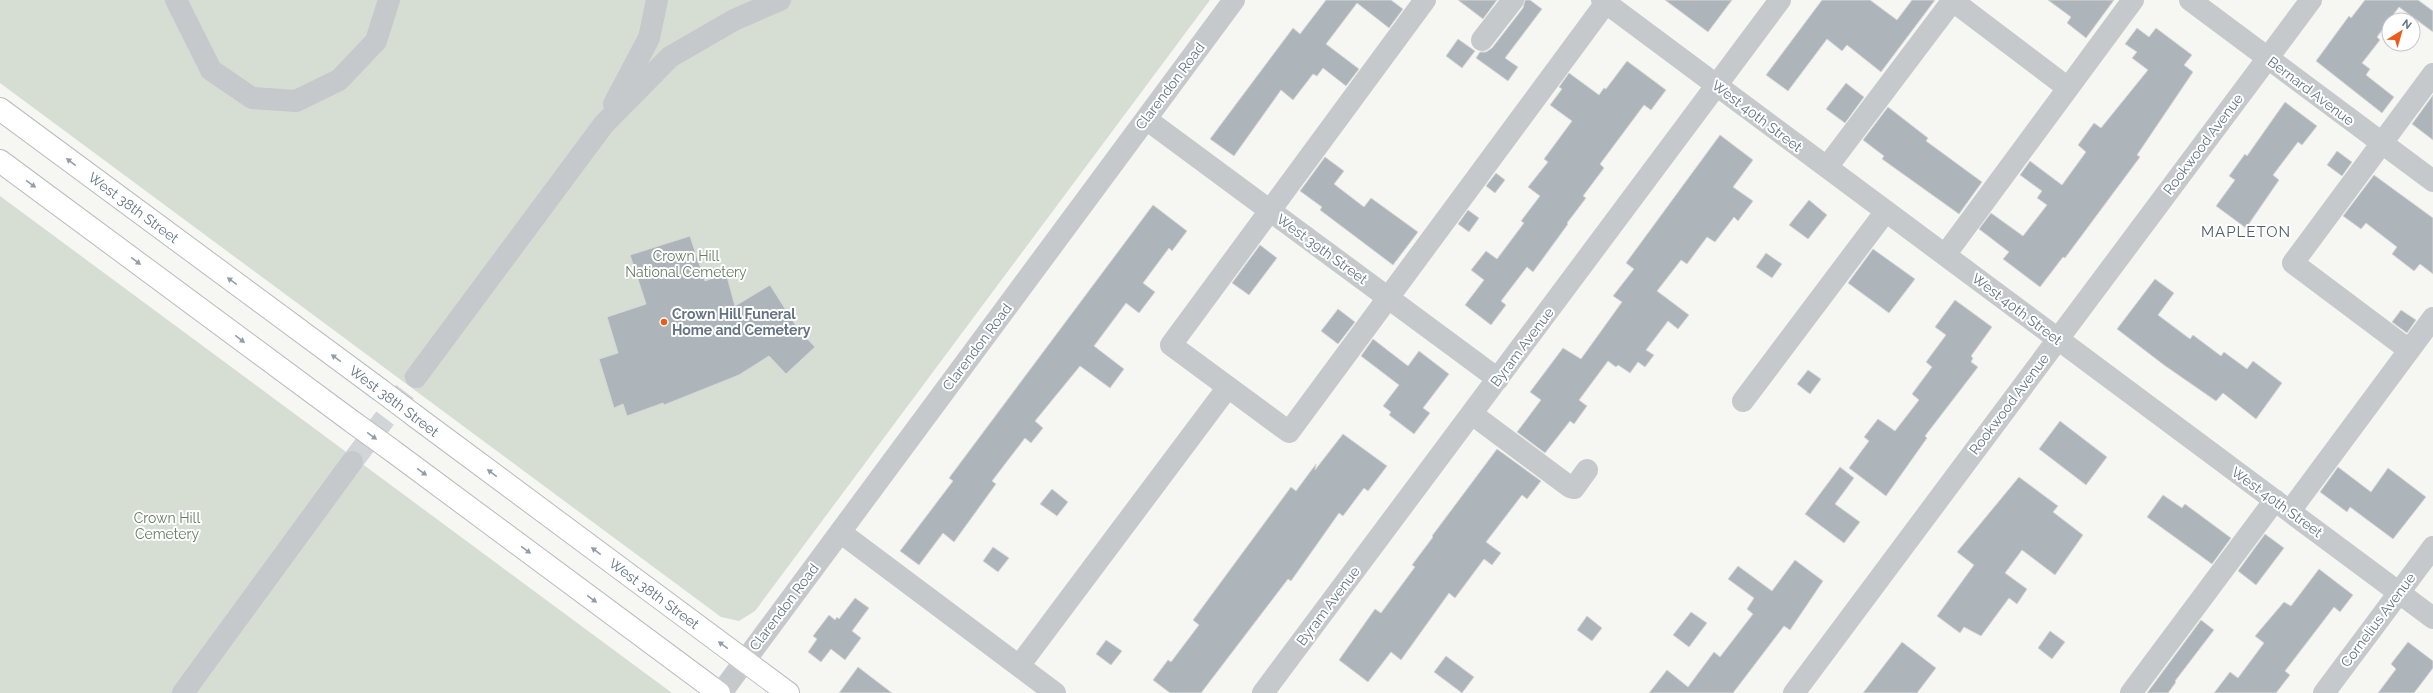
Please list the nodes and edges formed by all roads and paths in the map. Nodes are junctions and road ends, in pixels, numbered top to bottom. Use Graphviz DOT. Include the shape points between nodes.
graph roads {
  1 [pos="176,0"];
  2 [pos="389,0"];
  3 [pos="657,0"];
  4 [pos="780,0"];
  5 [pos="1234,0"];
  6 [pos="1425,0"];
  7 [pos="1513,0"];
  8 [pos="1780,0"];
  9 [pos="1953,0"];
  10 [pos="2133,0"];
  11 [pos="2190,0"];
  12 [pos="2311,0"];
  13 [pos="1605,1"];
  14 [pos="1482,40"];
  15 [pos="2268,58"];
  16 [pos="2433,74"];
  17 [pos="1717,85"];
  18 [pos="2068,88"];
  19 [pos="0,109"];
  20 [pos="1146,119"];
  21 [pos="604,124"];
  22 [pos="2382,143"];
  23 [pos="0,161"];
  24 [pos="1827,167"];
  25 [pos="2433,181"];
  26 [pos="1270,211"];
  27 [pos="1886,211"];
  28 [pos="1945,255"];
  29 [pos="1388,298"];
  30 [pos="2433,318"];
  31 [pos="2058,339"];
  32 [pos="2409,350"];
  33 [pos="416,377"];
  34 [pos="1498,379"];
  35 [pos="1228,388"];
  36 [pos="1743,401"];
  37 [pos="1472,414"];
  38 [pos="352,462"];
  39 [pos="1587,470"];
  40 [pos="2282,506"];
  41 [pos="840,532"];
  42 [pos="2433,547"];
  43 [pos="2399,592"];
  44 [pos="2433,618"];
  45 [pos="745,661"];
  46 [pos="1019,666"];
  47 [pos="183,693"];
  48 [pos="720,693"];
  49 [pos="788,693"];
  50 [pos="1055,693"];
  51 [pos="1263,693"];
  52 [pos="1794,693"];
  53 [pos="2131,693"];
  54 [pos="2324,693"];
  1 -- 2 [label="street" via="211,70 252,98 296,101 339,80 376,41"];
  3 -- 21 [label="street" via="649,38"];
  4 -- 21 [label="street" via="734,20 670,57"];
  5 -- 20 [label="street, Clarendon Road"];
  6 -- 26 [label="street"];
  7 -- 14 [label="street"];
  8 -- 17 [label="street, Byram Avenue"];
  9 -- 18 [label="street"];
  9 -- 24 [label="street"];
  10 -- 18 [label="street"];
  11 -- 15 [label="street, Bernard Avenue"];
  12 -- 15 [label="street, Rookwood Avenue"];
  13 -- 17 [label="street, West 40th Street"];
  13 -- 29 [label="street"];
  15 -- 22 [label="street, Bernard Avenue"];
  15 -- 31 [label="street, Rookwood Avenue"];
  16 -- 22 [label="street"];
  17 -- 24 [label="street, West 40th Street"];
  17 -- 34 [label="street, Byram Avenue"];
  18 -- 28 [label="street"];
  45 -- 19 [label="main road, West 38th Street, one-way, bridge"];
  20 -- 26 [label="street, West 39th Street"];
  20 -- 41 [label="street, Clarendon Road"];
  21 -- 33 [label="street"];
  22 -- 25 [label="street, Bernard Avenue"];
  22 -- 32 [label="street" via="2293,263"];
  23 -- 48 [label="main road, one-way, bridge"];
  24 -- 27 [label="street, West 40th Street"];
  26 -- 29 [label="street, West 39th Street"];
  26 -- 35 [label="street" via="1171,345"];
  27 -- 28 [label="street, West 40th Street"];
  27 -- 36 [label="street"];
  28 -- 31 [label="street, West 40th Street"];
  29 -- 34 [label="street, West 39th Street"];
  29 -- 35 [label="street" via="1290,432"];
  30 -- 32 [label="street"];
  31 -- 40 [label="street, West 40th Street"];
  31 -- 52 [label="street, Rookwood Avenue"];
  32 -- 40 [label="street"];
  34 -- 37 [label="street, Byram Avenue"];
  35 -- 46 [label="street"];
  37 -- 39 [label="street" via="1570,487 1574,488"];
  37 -- 51 [label="street, Byram Avenue"];
  38 -- 47 [label="street"];
  40 -- 43 [label="street, West 40th Street"];
  40 -- 53 [label="street"];
  41 -- 45 [label="street, Clarendon Road"];
  41 -- 46 [label="street"];
  42 -- 43 [label="street, Cornelius Avenue"];
  43 -- 44 [label="street, West 40th Street"];
  43 -- 54 [label="street, Cornelius Avenue"];
  45 -- 48 [label="street, Clarendon Road"];
  45 -- 49 [label="main road, West 38th Street"];
  46 -- 50 [label="street"];
}
